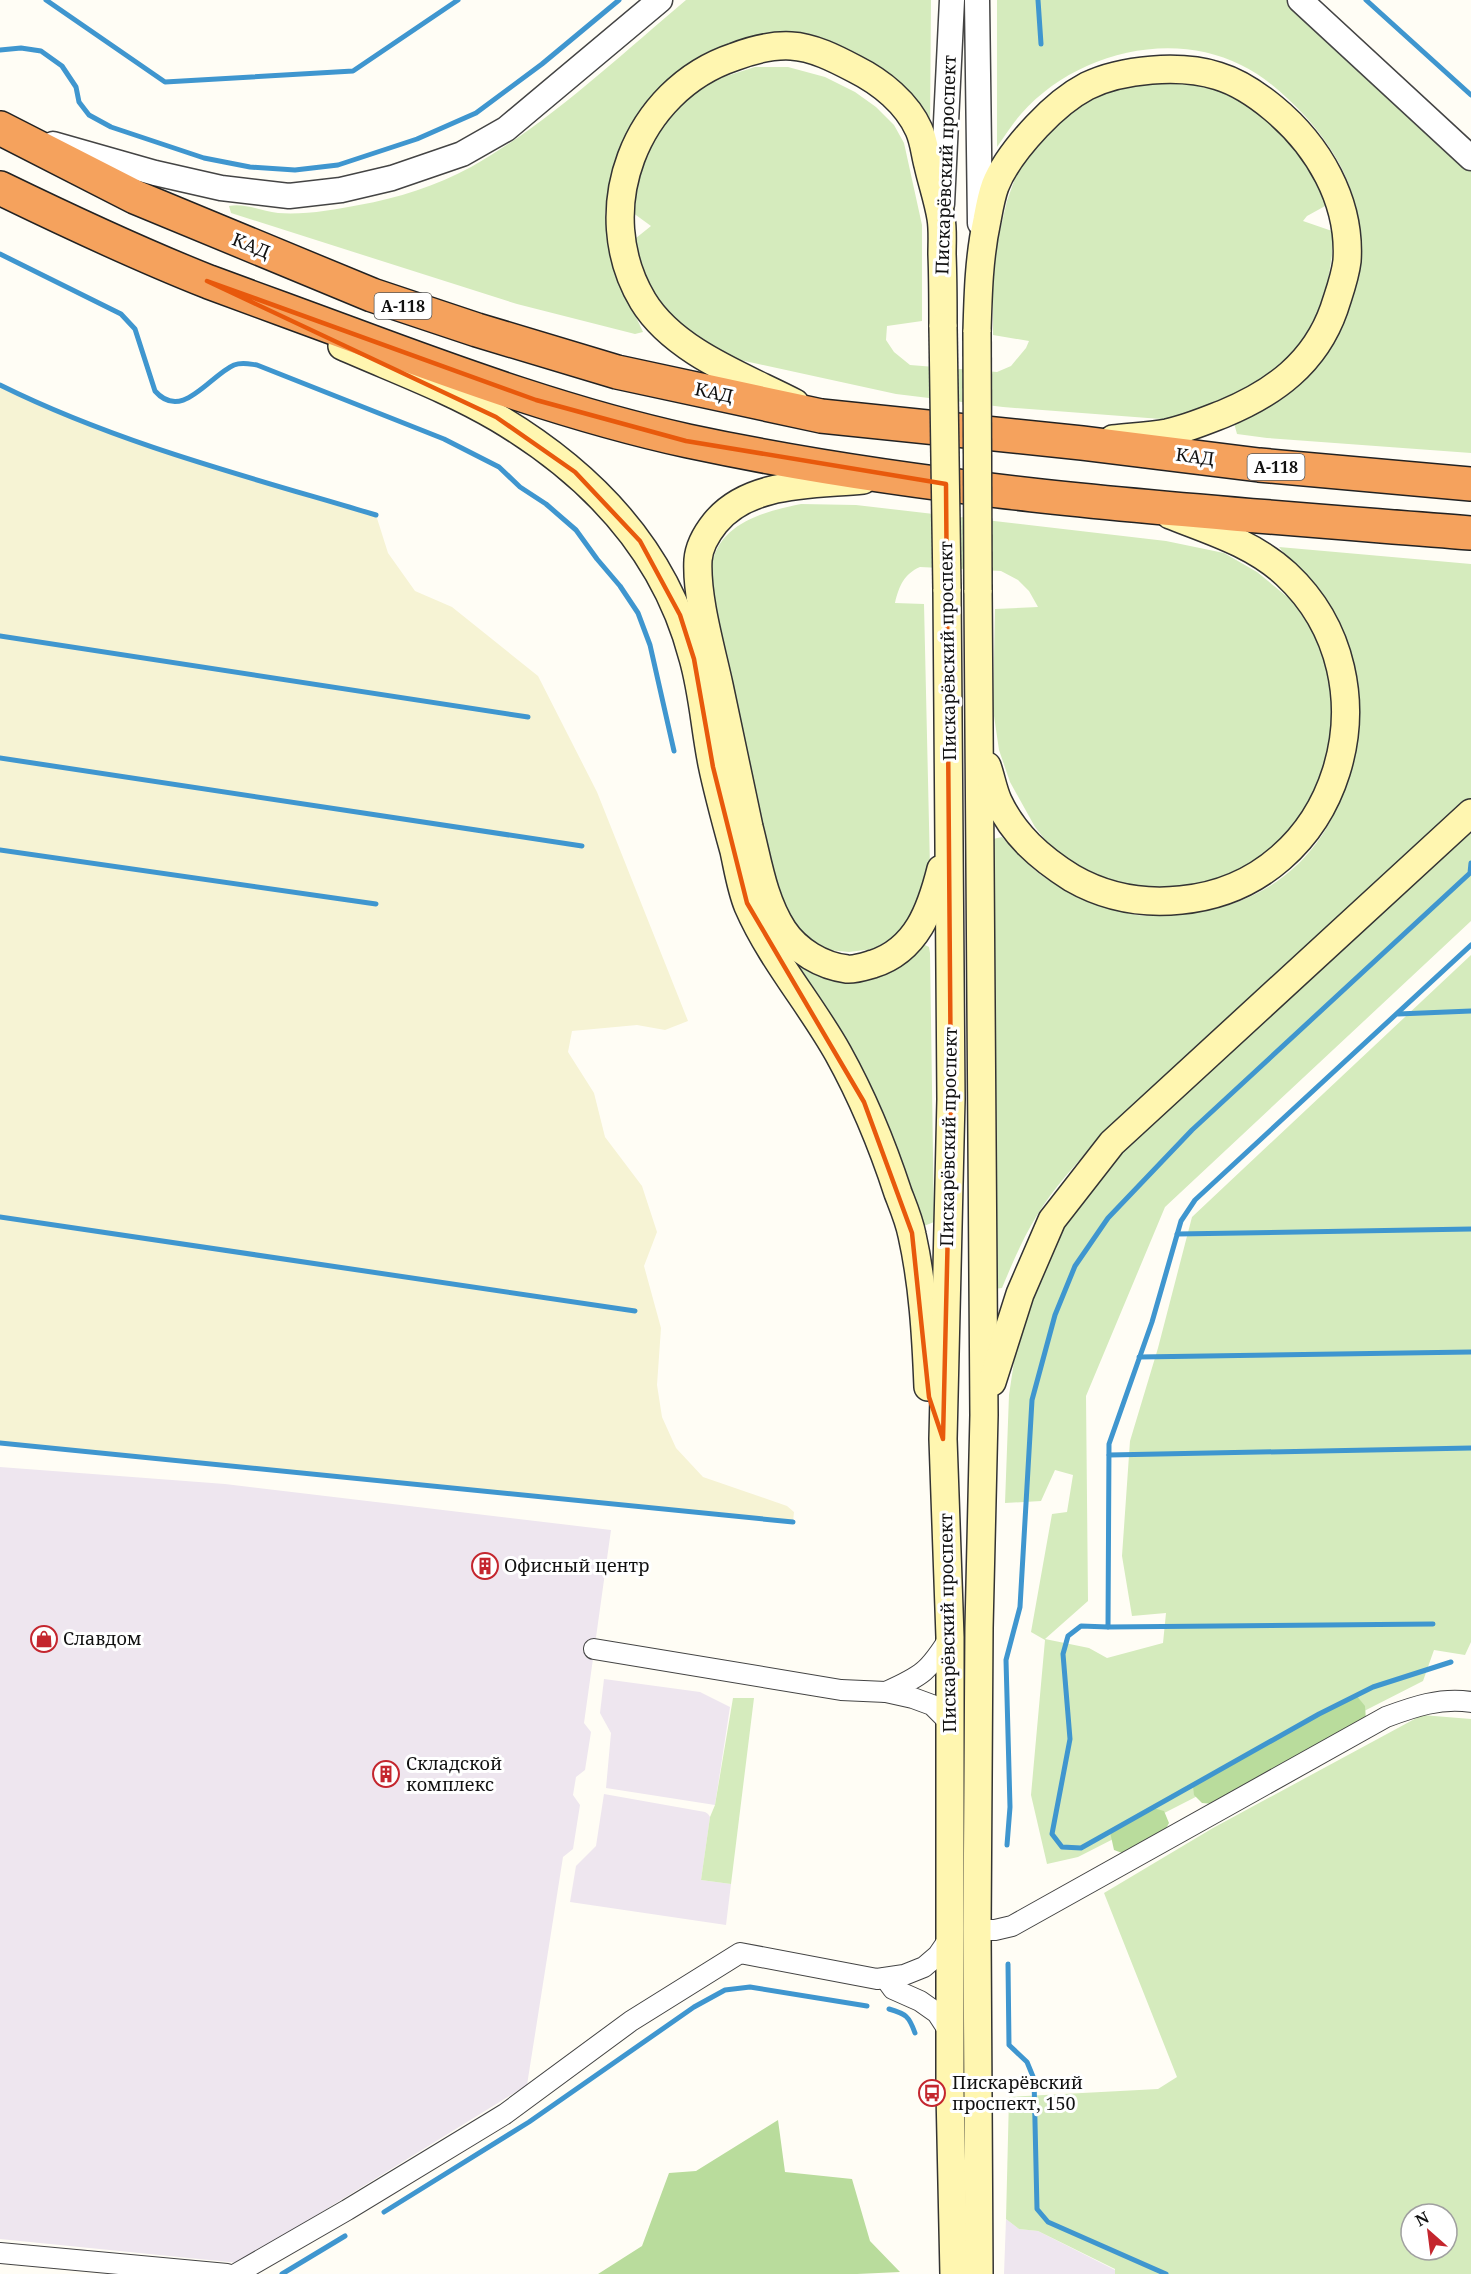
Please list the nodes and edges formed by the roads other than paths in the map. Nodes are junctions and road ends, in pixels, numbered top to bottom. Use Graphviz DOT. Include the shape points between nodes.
graph roads {
  1 [pos="660,0"];
  2 [pos="952,0"];
  3 [pos="977,0"];
  4 [pos="1300,0"];
  5 [pos="4,130"];
  6 [pos="1471,158"];
  7 [pos="0,188"];
  8 [pos="942,220"];
  9 [pos="980,255"];
  10 [pos="207,281"];
  11 [pos="820,416"];
  12 [pos="1082,443"];
  13 [pos="886,477"];
  14 [pos="1471,484"];
  15 [pos="1147,506"];
  16 [pos="1471,533"];
  17 [pos="979,707"];
  18 [pos="1471,813"];
  19 [pos="950,833"];
  20 [pos="984,1415"];
  21 [pos="943,1439"];
  22 [pos="950,1637"];
  23 [pos="594,1649"];
  24 [pos="886,1692"];
  25 [pos="1471,1702"];
  26 [pos="950,1723"];
  27 [pos="977,1930"];
  28 [pos="949,1939"];
  29 [pos="885,1978"];
  30 [pos="950,2033"];
  31 [pos="0,2253"];
  32 [pos="226,2274"];
  33 [pos="236,2274"];
  34 [pos="954,2274"];
  35 [pos="980,2274"];
  1 -- 5 [label="street" via="506,129 462,154 392,178 341,189 289,195 221,188"];
  2 -- 8 [label="street, Пискарёвский проспект"];
  3 -- 9 [label="street, Пискарёвский проспект"];
  4 -- 6 [label="street"];
  5 -- 11 [label="highway, КАД / А-118" via="135,197 372,295 618,372"];
  7 -- 10 [label="highway, А-118"];
  8 -- 11 [label="main road" via="919,131 908,112 888,90 831,56 793,46 756,49 723,60 675,90 651,118 630,159 622,189 624,252 644,302 687,348"];
  8 -- 19 [label="main road, Пискарёвский проспект, bridge"];
  9 -- 12 [label="main road" via="995,187 1021,143 1052,110 1087,86 1111,77 1169,70 1217,75 1258,96 1287,120 1329,175 1343,213 1347,248 1343,283 1329,321 1311,352 1290,375 1251,402 1202,422 1168,432"];
  9 -- 17 [label="main road, Пискарёвский проспект, bridge"];
  10 -- 13 [label="highway, А-118" via="536,400 686,441"];
  10 -- 21 [label="main road" via="276,317 496,417 575,472 640,541 680,615 694,660 713,767 747,903 768,946 836,1050 885,1152 912,1233 922,1299 929,1397"];
  11 -- 12 [label="highway, КАД / А-118"];
  12 -- 14 [label="highway, КАД / А-118" via="1259,465"];
  13 -- 15 [label="highway, А-118"];
  13 -- 19 [label="main road" via="781,488 727,510 706,537 698,558 704,614 764,892 794,943 824,963 849,969 875,963 898,951 918,930 932,904"];
  15 -- 16 [label="highway, А-118"];
  15 -- 17 [label="main road" via="1254,549 1287,574 1319,612 1332,638 1341,664 1346,721 1340,759 1311,824 1293,848 1261,874 1203,898 1138,901 1090,888 1046,861 1023,841 998,801 986,762"];
  17 -- 20 [label="main road, Пискарёвский проспект"];
  18 -- 20 [label="main road" via="1112,1143 1052,1220 1020,1294"];
  19 -- 21 [label="main road, Пискарёвский проспект" via="951,1099"];
  20 -- 27 [label="main road, Пискарёвский проспект"];
  21 -- 22 [label="main road, Пискарёвский проспект"];
  22 -- 24 [label="street" via="934,1662 916,1679"];
  22 -- 26 [label="main road, Пискарёвский проспект"];
  23 -- 24 [label="street" via="841,1690"];
  24 -- 26 [label="street" via="932,1705"];
  25 -- 27 [label="street" via="1422,1704 1386,1717 1012,1926"];
  26 -- 28 [label="main road, Пискарёвский проспект"];
  27 -- 35 [label="main road, Пискарёвский проспект"];
  28 -- 29 [label="street" via="924,1967"];
  28 -- 30 [label="main road, Пискарёвский проспект"];
  29 -- 30 [label="street" via="893,1989 937,2013"];
  29 -- 33 [label="street" via="740,1953 631,2021 505,2114"];
  30 -- 34 [label="main road, Пискарёвский проспект"];
  31 -- 32 [label="street"];
}
